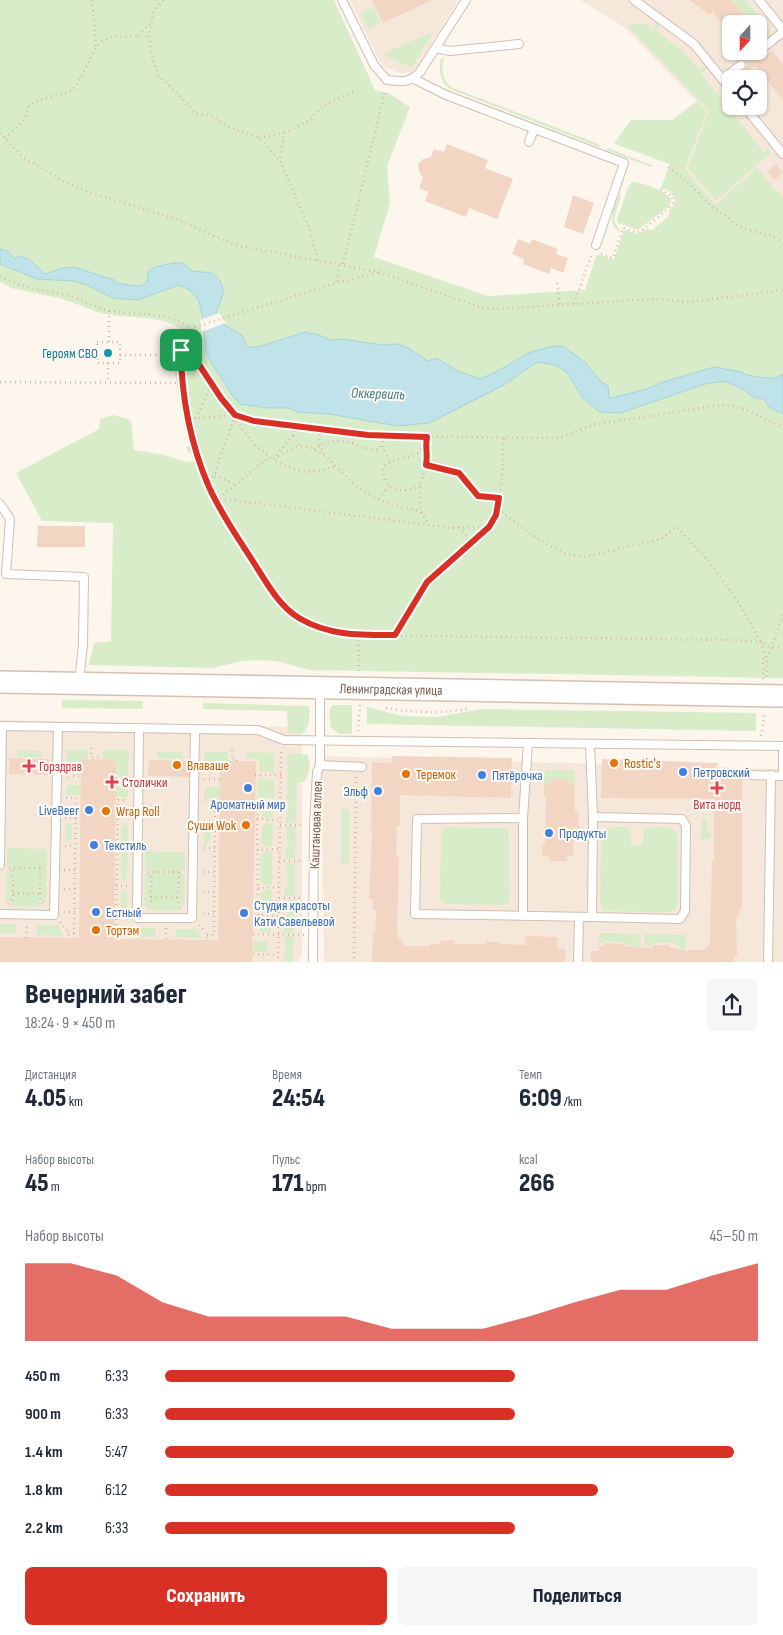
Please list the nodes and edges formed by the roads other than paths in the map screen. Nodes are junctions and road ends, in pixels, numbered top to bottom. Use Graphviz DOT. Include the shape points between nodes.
graph roads {
  1 [pos="342,0"];
  2 [pos="466,0"];
  3 [pos="634,0"];
  4 [pos="759,0"];
  5 [pos="782,28"];
  6 [pos="768,43"];
  7 [pos="518,44"];
  8 [pos="436,48"];
  9 [pos="741,65"];
  10 [pos="735,70"];
  11 [pos="722,78"];
  12 [pos="414,79"];
  13 [pos="751,115"];
  14 [pos="534,129"];
  15 [pos="529,142"];
  16 [pos="783,154"];
  17 [pos="596,245"];
  18 [pos="0,504"];
  19 [pos="0,682"];
  20 [pos="78,684"];
  21 [pos="320,688"];
  22 [pos="774,702"];
  23 [pos="1,726"];
  24 [pos="58,727"];
  25 [pos="139,728"];
  26 [pos="195,729"];
  27 [pos="320,740"];
  28 [pos="528,743"];
  29 [pos="590,744"];
  30 [pos="783,746"];
  31 [pos="320,765"];
  32 [pos="362,767"];
  33 [pos="783,771"];
  34 [pos="752,775"];
  35 [pos="771,775"];
  36 [pos="783,776"];
  37 [pos="593,817"];
  38 [pos="523,818"];
  39 [pos="3,867"];
  40 [pos="0,914"];
  41 [pos="523,916"];
  42 [pos="579,917"];
  43 [pos="592,917"];
  44 [pos="313,962"];
  45 [pos="578,962"];
  46 [pos="768,962"];
  1 -- 12 [label="lane" via="374,65 387,80 406,82"];
  2 -- 8 [label="lane"];
  3 -- 11 [label="lane" via="694,44"];
  4 -- 5 [label="lane"];
  5 -- 6 [label="lane"];
  7 -- 8 [label="lane" via="450,51"];
  8 -- 12 [label="lane"];
  9 -- 10 [label="lane"];
  12 -- 14 [label="lane"];
  13 -- 16 [label="lane"];
  14 -- 15 [label="lane"];
  14 -- 17 [label="lane" via="624,163"];
  18 -- 20 [label="lane" via="10,519 6,574 84,577 83,644"];
  19 -- 20 [label="street, Ленинградская улица"];
  20 -- 21 [label="street, Ленинградская улица"];
  21 -- 22 [label="street, Ленинградская улица"];
  21 -- 27 [label="lane, Каштановая аллея"];
  23 -- 24 [label="lane"];
  23 -- 39 [label="lane"];
  24 -- 25 [label="lane"];
  24 -- 40 [label="lane" via="54,914"];
  25 -- 26 [label="lane"];
  25 -- 26 [label="lane" via="137,918 192,918"];
  26 -- 27 [label="lane" via="258,730 284,740"];
  27 -- 28 [label="lane"];
  27 -- 31 [label="lane, Каштановая аллея"];
  28 -- 29 [label="lane"];
  28 -- 38 [label="lane"];
  29 -- 30 [label="lane"];
  29 -- 37 [label="lane"];
  30 -- 33 [label="lane"];
  31 -- 32 [label="lane"];
  31 -- 44 [label="lane, Каштановая аллея" via="314,825"];
  34 -- 35 [label="lane"];
  35 -- 36 [label="lane"];
  35 -- 46 [label="lane"];
  37 -- 43 [label="lane"];
  37 -- 43 [label="lane" via="682,819 686,826 686,911 680,919"];
  38 -- 41 [label="lane"];
  38 -- 41 [label="lane" via="417,819 414,914"];
  41 -- 42 [label="lane"];
  42 -- 43 [label="lane"];
  42 -- 45 [label="lane"];
}
